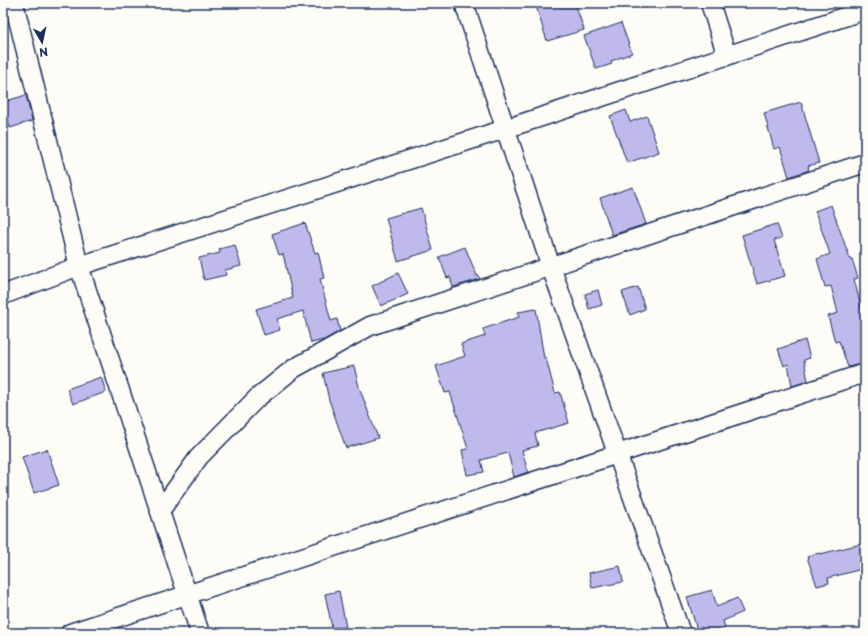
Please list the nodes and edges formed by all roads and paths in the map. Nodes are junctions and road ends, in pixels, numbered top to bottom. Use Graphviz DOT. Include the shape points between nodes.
graph roads {
  1 [pos="14,3"];
  2 [pos="464,3"];
  3 [pos="710,3"];
  4 [pos="865,10"];
  5 [pos="727,56"];
  6 [pos="505,129"];
  7 [pos="865,163"];
  8 [pos="79,266"];
  9 [pos="551,267"];
  10 [pos="3,295"];
  11 [pos="865,373"];
  12 [pos="618,454"];
  13 [pos="160,512"];
  14 [pos="188,594"];
  15 [pos="70,633"];
  16 [pos="200,633"];
  17 [pos="681,633"];
  1 -- 8 [label="street"];
  2 -- 6 [label="street"];
  3 -- 5 [label="street"];
  4 -- 5 [label="street"];
  5 -- 6 [label="street"];
  6 -- 8 [label="street"];
  6 -- 9 [label="street"];
  7 -- 9 [label="street"];
  8 -- 10 [label="street"];
  8 -- 13 [label="street"];
  9 -- 12 [label="street"];
  9 -- 13 [label="street" via="370,326 293,369 257,398 199,456"];
  11 -- 12 [label="street"];
  12 -- 14 [label="street"];
  12 -- 17 [label="street"];
  13 -- 14 [label="street"];
  14 -- 15 [label="street"];
  14 -- 16 [label="street"];
}
